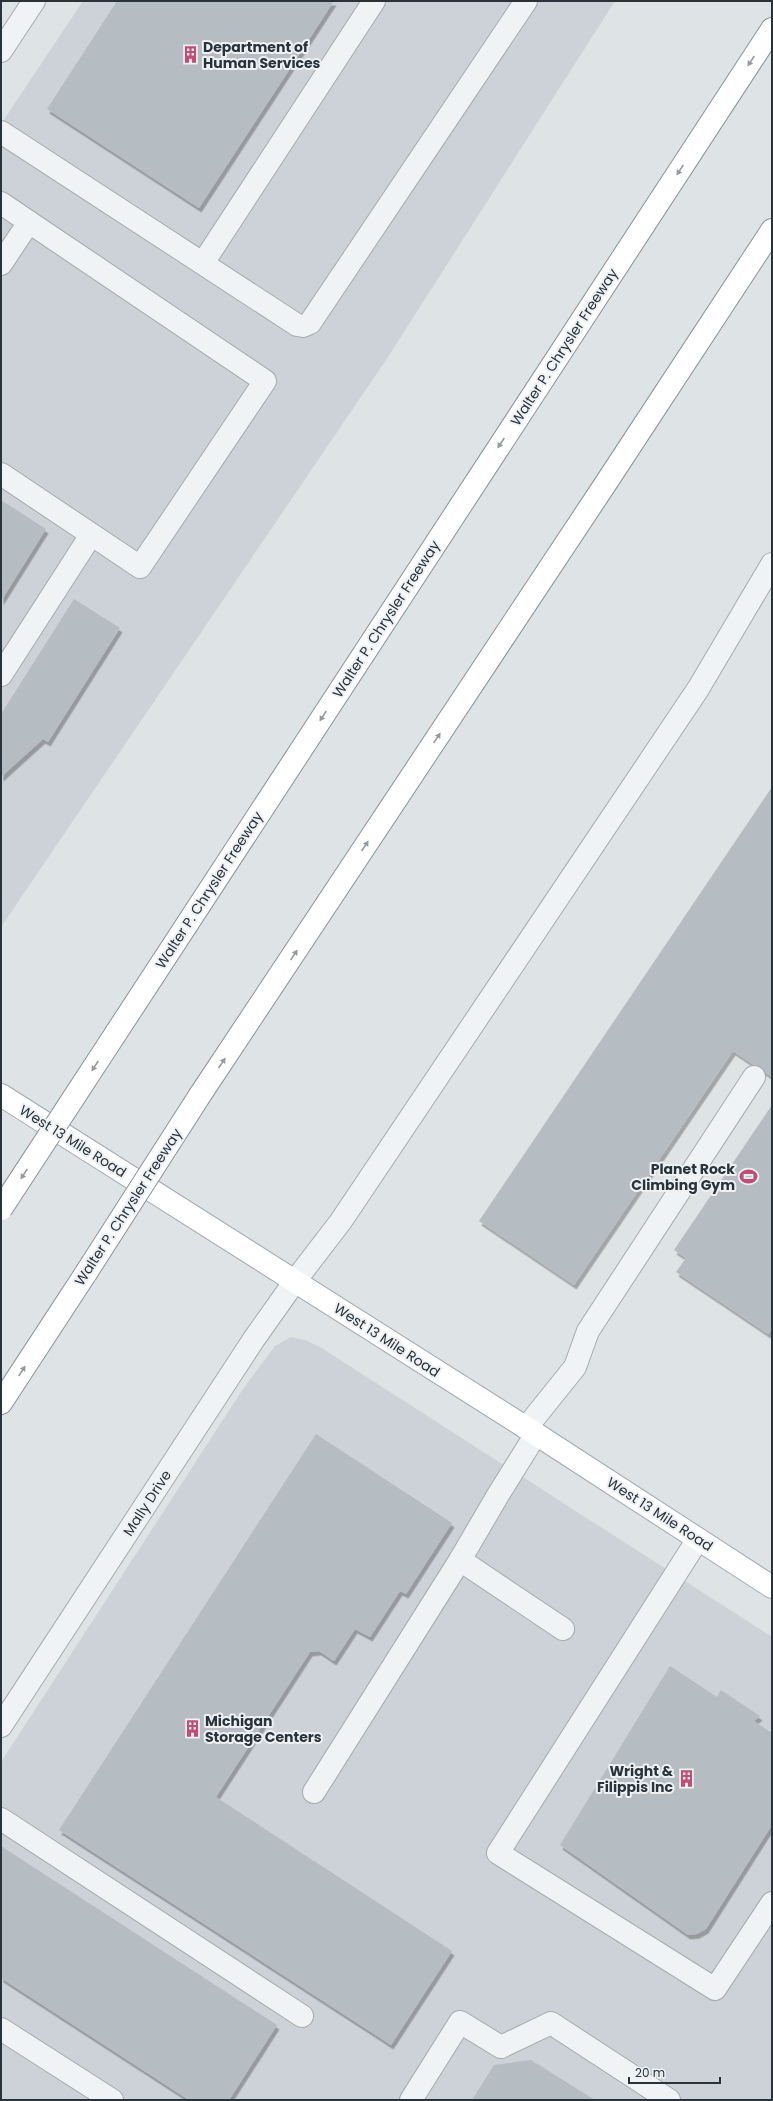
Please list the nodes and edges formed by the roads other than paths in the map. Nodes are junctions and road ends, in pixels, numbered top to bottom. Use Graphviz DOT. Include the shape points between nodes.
graph roads {
  1 [pos="34,1"];
  2 [pos="374,1"];
  3 [pos="526,1"];
  4 [pos="772,29"];
  5 [pos="1,50"];
  6 [pos="1,132"];
  7 [pos="1,203"];
  8 [pos="29,222"];
  9 [pos="772,230"];
  10 [pos="203,263"];
  11 [pos="1,264"];
  12 [pos="1,474"];
  13 [pos="91,535"];
  14 [pos="772,564"];
  15 [pos="1,675"];
  16 [pos="754,1077"];
  17 [pos="1,1095"];
  18 [pos="1,1209"];
  19 [pos="295,1281"];
  20 [pos="1,1403"];
  21 [pos="531,1431"];
  22 [pos="698,1539"];
  23 [pos="460,1560"];
  24 [pos="772,1587"];
  25 [pos="563,1629"];
  26 [pos="1,1726"];
  27 [pos="314,1792"];
  28 [pos="1,1819"];
  29 [pos="772,1903"];
  30 [pos="302,2016"];
  31 [pos="1,2030"];
  32 [pos="112,2100"];
  33 [pos="411,2100"];
  34 [pos="669,2100"];
  1 -- 5 [label="street"];
  2 -- 10 [label="street"];
  3 -- 10 [label="street" via="310,323 297,325"];
  4 -- 18 [label="main road, Walter P. Chrysler Freeway, one-way, bridge"];
  6 -- 10 [label="street"];
  7 -- 8 [label="street"];
  8 -- 11 [label="street"];
  8 -- 13 [label="street" via="265,381 140,567"];
  20 -- 9 [label="main road, Walter P. Chrysler Freeway, one-way, bridge" via="200,1096"];
  12 -- 13 [label="street"];
  13 -- 15 [label="street"];
  14 -- 19 [label="street, Mally Drive" via="698,689 341,1221"];
  16 -- 21 [label="street" via="588,1331 576,1367"];
  17 -- 19 [label="main road, West 13 Mile Road"];
  19 -- 21 [label="main road, West 13 Mile Road"];
  19 -- 26 [label="street, Mally Drive" via="254,1339"];
  21 -- 22 [label="main road, West 13 Mile Road"];
  21 -- 23 [label="street"];
  22 -- 24 [label="main road, West 13 Mile Road"];
  22 -- 29 [label="street" via="498,1853 715,1989"];
  23 -- 25 [label="street"];
  23 -- 27 [label="street"];
  28 -- 30 [label="street"];
  31 -- 32 [label="street"];
  33 -- 34 [label="street" via="460,2022 501,2047 551,2023"];
}
